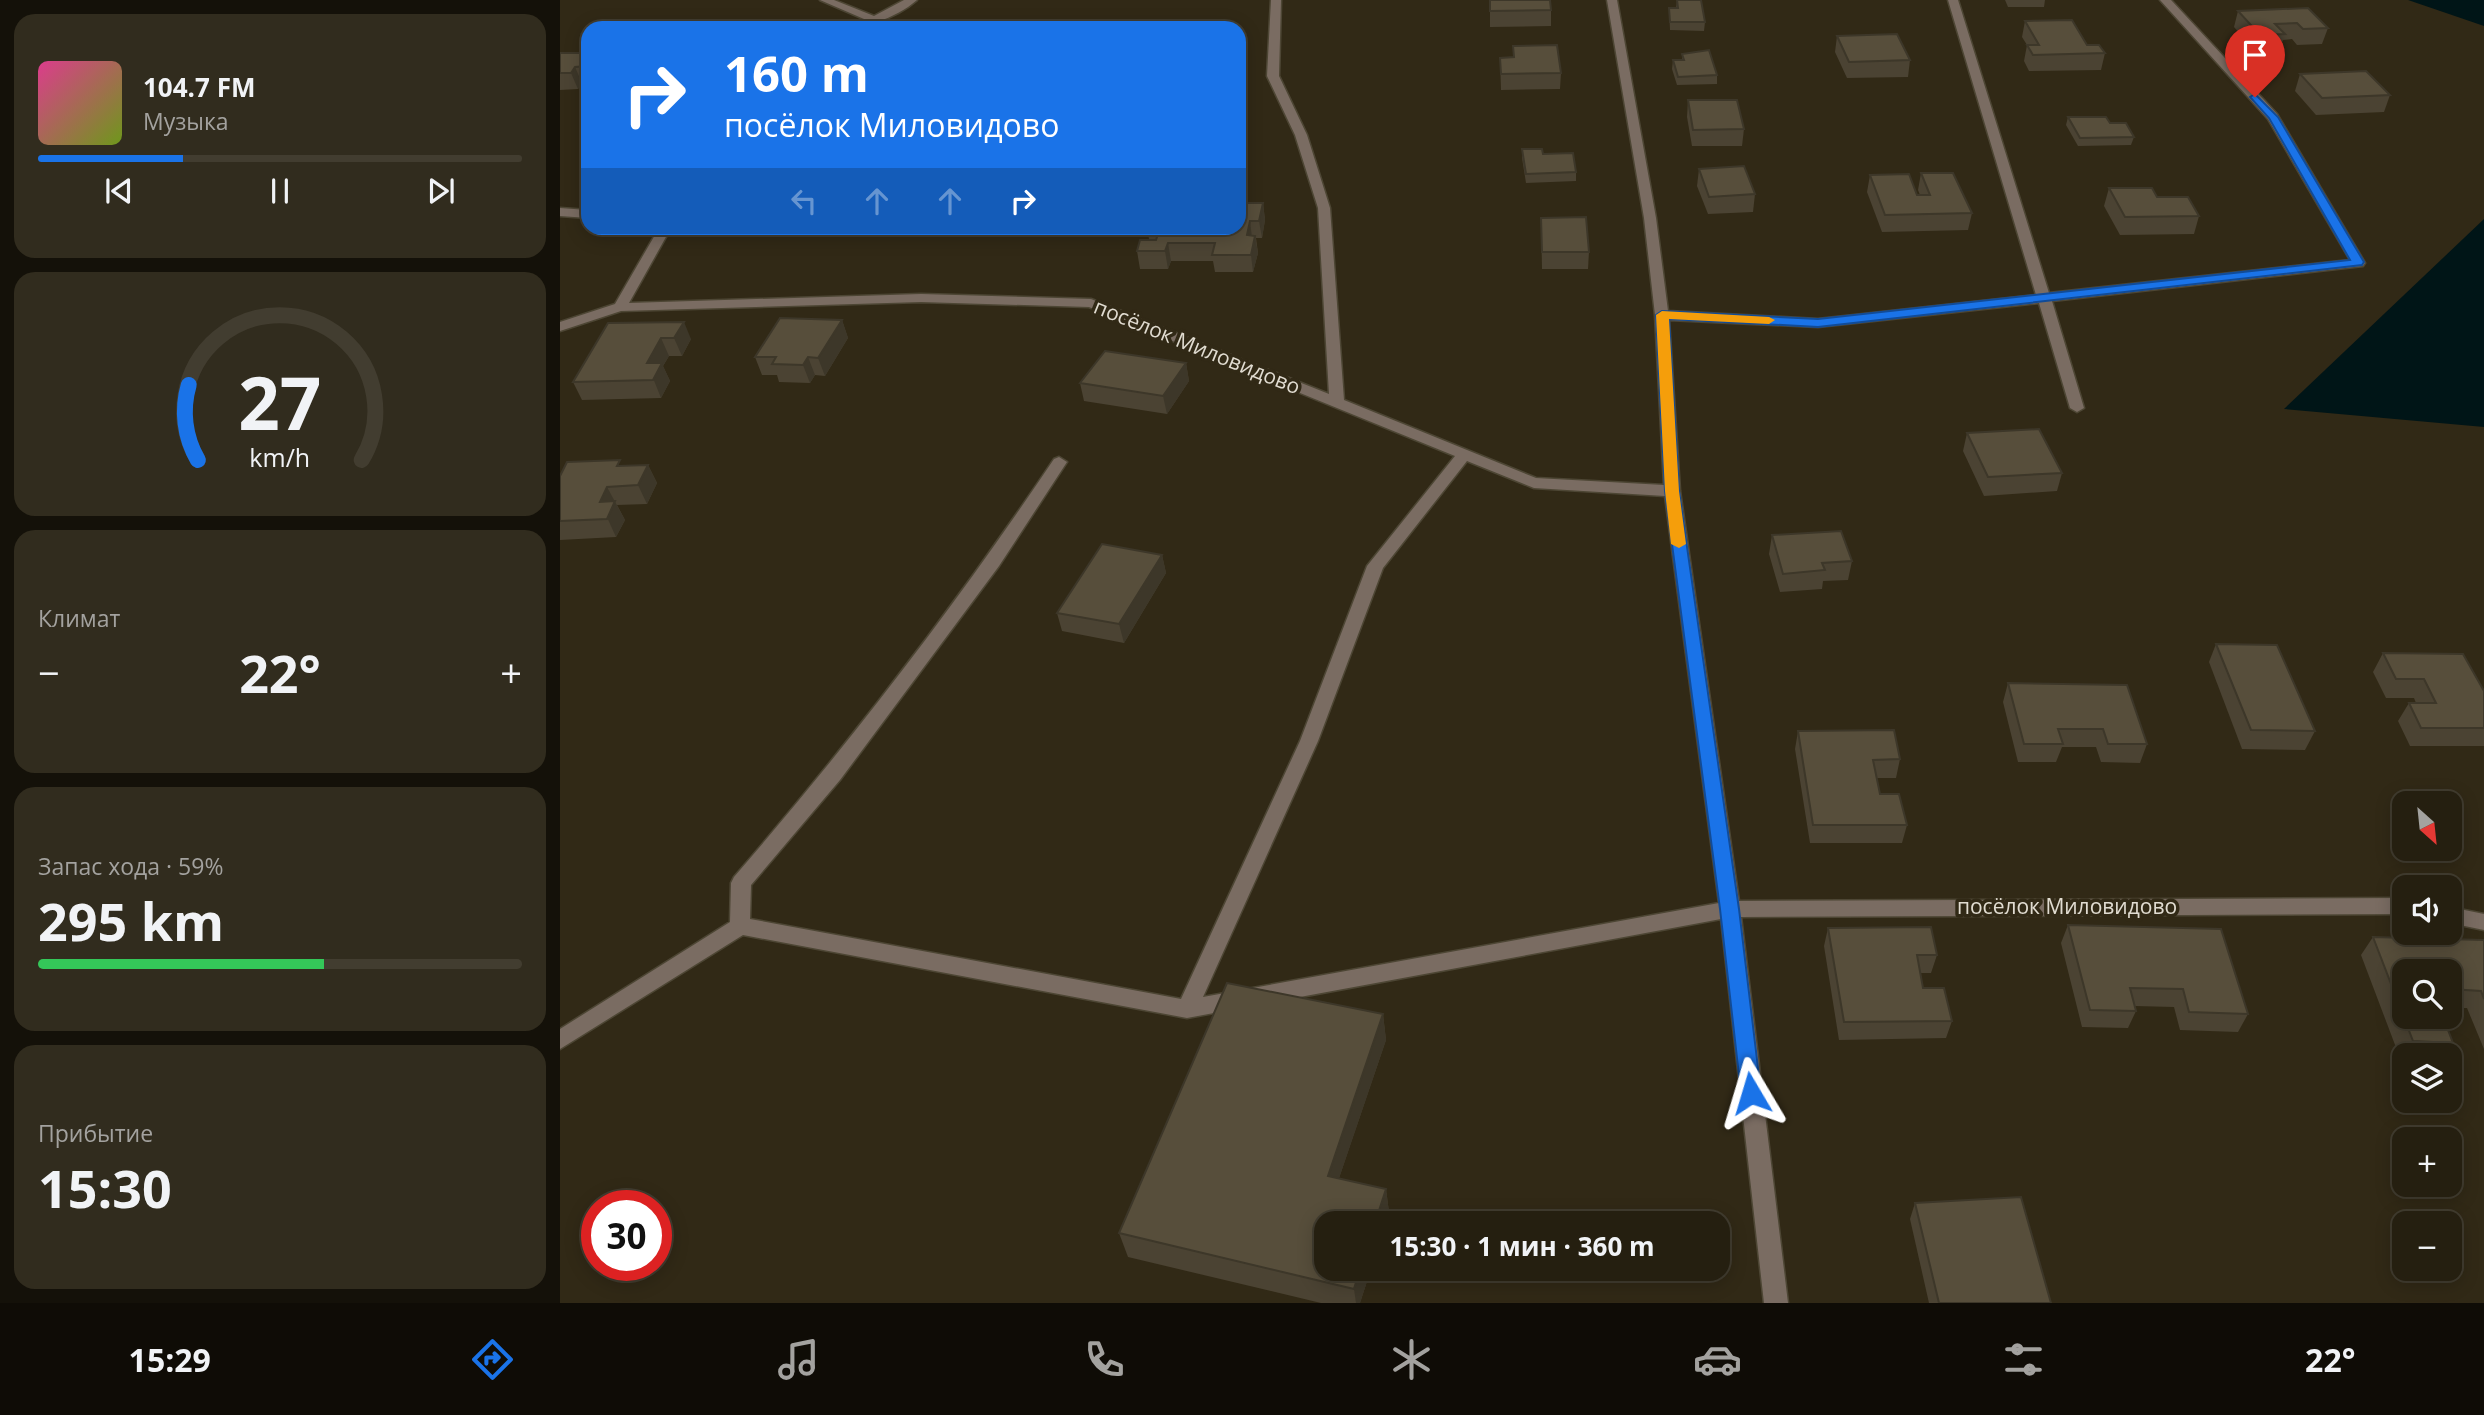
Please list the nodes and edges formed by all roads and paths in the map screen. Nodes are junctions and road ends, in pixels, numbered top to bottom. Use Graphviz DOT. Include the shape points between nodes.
graph roads {
  1 [pos="825,0"];
  2 [pos="912,0"];
  3 [pos="1276,0"];
  4 [pos="1612,0"];
  5 [pos="1953,0"];
  6 [pos="2165,0"];
  7 [pos="875,20"];
  8 [pos="870,21"];
  9 [pos="560,212"];
  10 [pos="581,214"];
  11 [pos="661,235"];
  12 [pos="2046,298"];
  13 [pos="620,307"];
  14 [pos="1662,315"];
  15 [pos="560,327"];
  16 [pos="1337,404"];
  17 [pos="2077,408"];
  18 [pos="1464,456"];
  19 [pos="1059,462"];
  20 [pos="1672,491"];
  21 [pos="2392,906"];
  22 [pos="1730,909"];
  23 [pos="2462,917"];
  24 [pos="2484,922"];
  25 [pos="740,926"];
  26 [pos="1187,1009"];
  27 [pos="560,1040"];
  28 [pos="1776,1303"];
  1 -- 7 [label="street"];
  2 -- 7 [label="street"];
  3 -- 16 [label="street" via="1273,76 1301,135 1324,208"];
  4 -- 14 [label="street"];
  5 -- 12 [label="street" via="1982,107"];
  6 -- 12 [label="street" via="2273,117 2358,262"];
  7 -- 8 [label="street"];
  9 -- 10 [label="street"];
  11 -- 13 [label="street"];
  12 -- 14 [label="street" via="1818,323"];
  12 -- 17 [label="street"];
  13 -- 15 [label="street, посёлок Миловидово"];
  13 -- 16 [label="street, посёлок Миловидово" via="921,298 1091,303"];
  14 -- 20 [label="street"];
  16 -- 18 [label="street, посёлок Миловидово"];
  18 -- 20 [label="street, посёлок Миловидово" via="1534,483"];
  18 -- 26 [label="street" via="1375,566 1309,741"];
  19 -- 25 [label="street" via="993,562 833,775 741,883"];
  20 -- 22 [label="street"];
  21 -- 22 [label="street, посёлок Миловидово"];
  22 -- 26 [label="street, посёлок Миловидово"];
  22 -- 28 [label="street"];
  23 -- 24 [label="street"];
  25 -- 26 [label="street"];
  25 -- 27 [label="street"];
}
